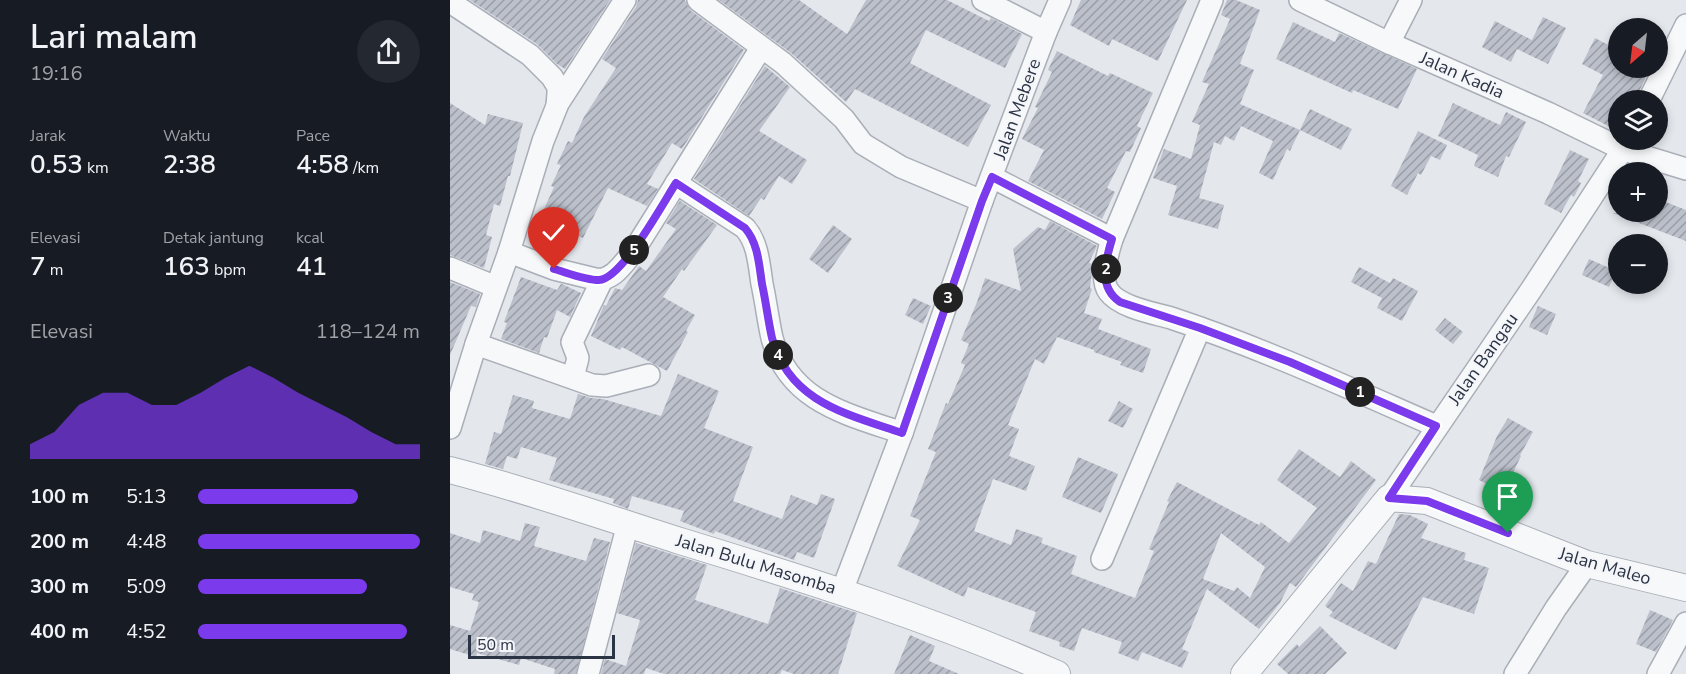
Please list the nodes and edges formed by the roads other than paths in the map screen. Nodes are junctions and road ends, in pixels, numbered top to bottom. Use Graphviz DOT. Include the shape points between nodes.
graph roads {
  1 [pos="625,0"];
  2 [pos="698,0"];
  3 [pos="983,0"];
  4 [pos="1060,0"];
  5 [pos="1212,0"];
  6 [pos="1300,0"];
  7 [pos="1411,0"];
  8 [pos="450,2"];
  9 [pos="1686,25"];
  10 [pos="1046,32"];
  11 [pos="1389,43"];
  12 [pos="761,48"];
  13 [pos="1653,90"];
  14 [pos="557,106"];
  15 [pos="1608,137"];
  16 [pos="1624,150"];
  17 [pos="1639,150"];
  18 [pos="1686,169"];
  19 [pos="992,177"];
  20 [pos="676,183"];
  21 [pos="982,201"];
  22 [pos="1112,239"];
  23 [pos="509,252"];
  24 [pos="450,268"];
  25 [pos="602,280"];
  26 [pos="496,287"];
  27 [pos="1200,328"];
  28 [pos="476,344"];
  29 [pos="649,375"];
  30 [pos="573,377"];
  31 [pos="1436,426"];
  32 [pos="450,428"];
  33 [pos="902,433"];
  34 [pos="450,470"];
  35 [pos="1389,498"];
  36 [pos="628,524"];
  37 [pos="1102,559"];
  38 [pos="1587,564"];
  39 [pos="1686,588"];
  40 [pos="842,591"];
  41 [pos="1686,623"];
  42 [pos="588,674"];
  43 [pos="1057,674"];
  44 [pos="1244,674"];
  45 [pos="1515,674"];
  46 [pos="1658,674"];
  1 -- 14 [label="street"];
  2 -- 12 [label="street"];
  3 -- 10 [label="street"];
  4 -- 10 [label="street, Jalan Mebere"];
  5 -- 22 [label="street"];
  6 -- 11 [label="street, Jalan Kadia"];
  7 -- 11 [label="street"];
  8 -- 14 [label="street" via="495,31 552,77 558,87"];
  9 -- 13 [label="street"];
  10 -- 19 [label="street, Jalan Mebere"];
  11 -- 15 [label="street, Jalan Kadia"];
  12 -- 20 [label="street"];
  12 -- 21 [label="street" via="772,53 819,95 863,144 902,167"];
  14 -- 23 [label="street"];
  16 -- 31 [label="street, Jalan Bangau"];
  17 -- 18 [label="street"];
  19 -- 21 [label="street, Jalan Mebere"];
  19 -- 22 [label="street"];
  20 -- 25 [label="street" via="633,252 613,275"];
  20 -- 33 [label="street" via="750,233 772,339 792,378 807,394 837,411"];
  21 -- 33 [label="street, Jalan Mebere"];
  22 -- 27 [label="street" via="1107,254 1107,290 1120,302"];
  23 -- 25 [label="street" via="554,269"];
  23 -- 26 [label="street"];
  24 -- 26 [label="street"];
  25 -- 30 [label="street" via="572,342 578,358"];
  26 -- 28 [label="street"];
  27 -- 31 [label="street" via="1290,362"];
  27 -- 37 [label="street"];
  28 -- 30 [label="street"];
  28 -- 32 [label="street"];
  29 -- 30 [label="street" via="606,386"];
  31 -- 35 [label="street, Jalan Bangau"];
  33 -- 40 [label="street, Jalan Mebere"];
  34 -- 36 [label="street, Jalan Bulu Masomba"];
  35 -- 38 [label="street, Jalan Maleo" via="1427,501"];
  35 -- 44 [label="street, Jalan Bangau"];
  36 -- 40 [label="street, Jalan Bulu Masomba"];
  36 -- 42 [label="street"];
  38 -- 39 [label="street, Jalan Maleo"];
  38 -- 45 [label="street"];
  40 -- 43 [label="street, Jalan Bulu Masomba"];
  41 -- 46 [label="street"];
}
